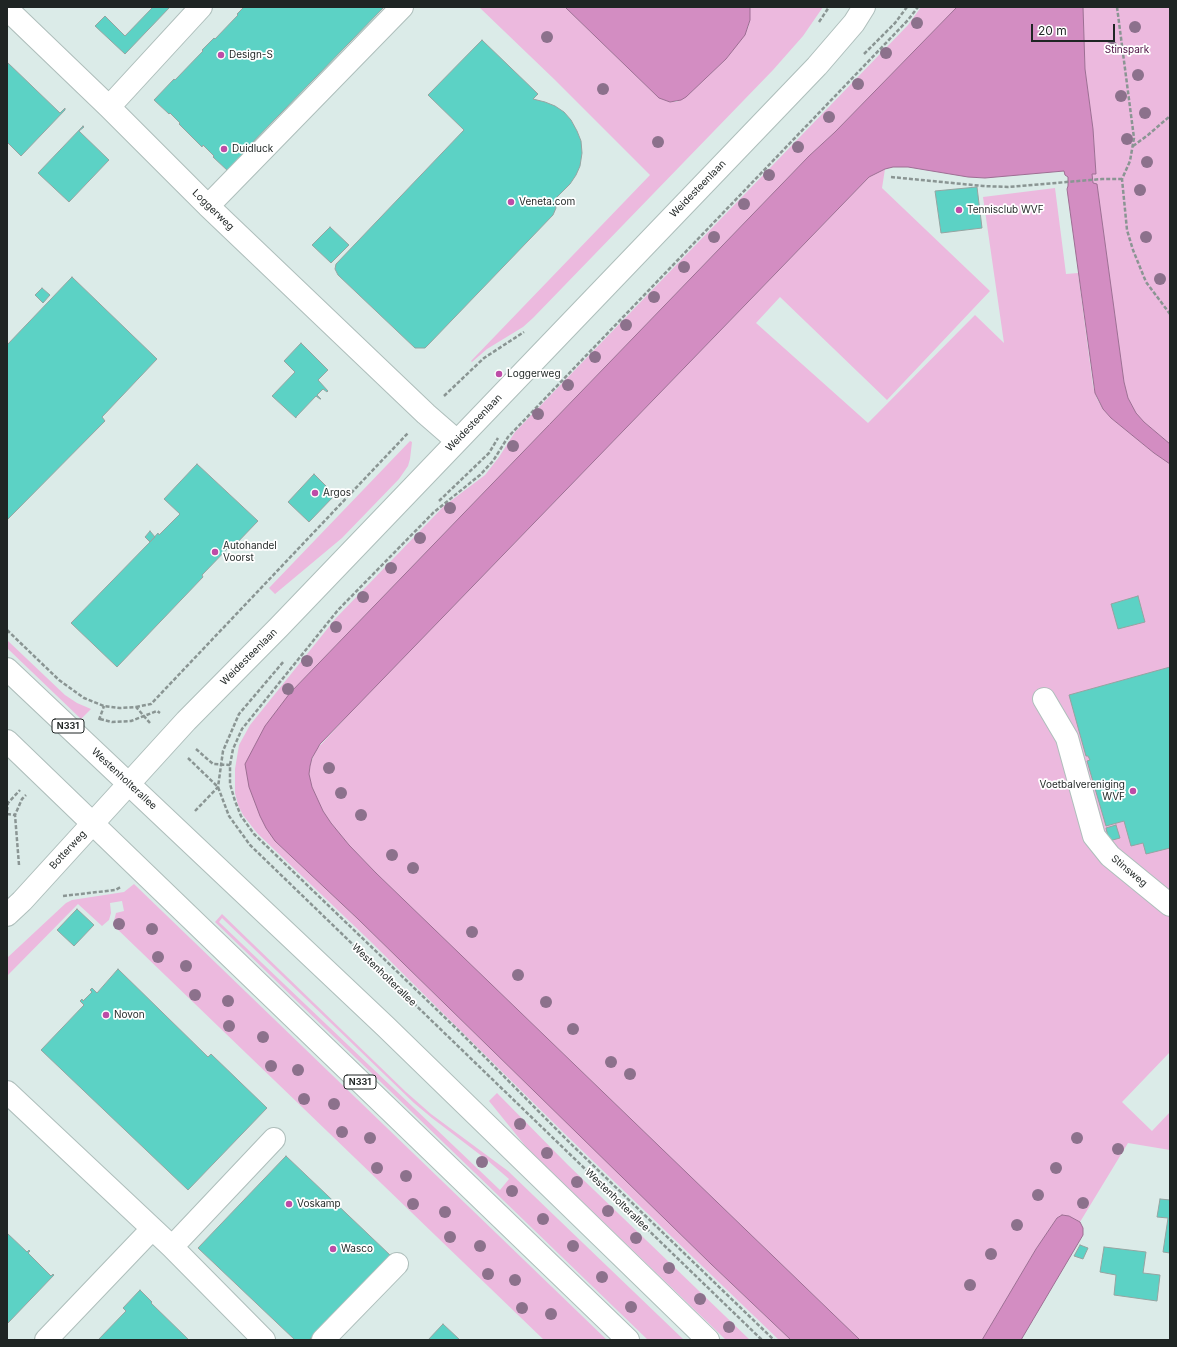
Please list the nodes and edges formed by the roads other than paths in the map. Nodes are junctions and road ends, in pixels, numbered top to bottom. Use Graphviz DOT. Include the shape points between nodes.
graph roads {
  1 [pos="201,7"];
  2 [pos="402,7"];
  3 [pos="864,7"];
  4 [pos="10,17"];
  5 [pos="109,107"];
  6 [pos="208,206"];
  7 [pos="457,441"];
  8 [pos="7,669"];
  9 [pos="1044,699"];
  10 [pos="7,741"];
  11 [pos="129,784"];
  12 [pos="92,823"];
  13 [pos="1170,905"];
  14 [pos="7,915"];
  15 [pos="7,1092"];
  16 [pos="274,1139"];
  17 [pos="152,1229"];
  18 [pos="172,1247"];
  19 [pos="397,1264"];
  20 [pos="46,1340"];
  21 [pos="264,1340"];
  22 [pos="323,1340"];
  23 [pos="628,1340"];
  24 [pos="708,1340"];
  1 -- 5 [label="street"];
  2 -- 6 [label="street"];
  3 -- 7 [label="street, Weidesteenlaan" via="854,23 817,66"];
  4 -- 5 [label="street, Loggerweg"];
  5 -- 6 [label="street, Loggerweg"];
  6 -- 7 [label="street, Loggerweg"];
  7 -- 11 [label="street, Weidesteenlaan" via="172,736"];
  8 -- 11 [label="street, Westenholterallee / N331"];
  9 -- 13 [label="street, Stinsweg" via="1067,738 1094,836 1110,856"];
  10 -- 12 [label="street, N331"];
  11 -- 12 [label="street, Botterweg"];
  11 -- 24 [label="street, Westenholterallee / N331" via="385,1026"];
  12 -- 14 [label="street, Botterweg"];
  12 -- 23 [label="street, N331"];
  15 -- 17 [label="street"];
  16 -- 18 [label="street"];
  17 -- 18 [label="street"];
  17 -- 20 [label="street"];
  18 -- 21 [label="street"];
  19 -- 22 [label="street"];
}
